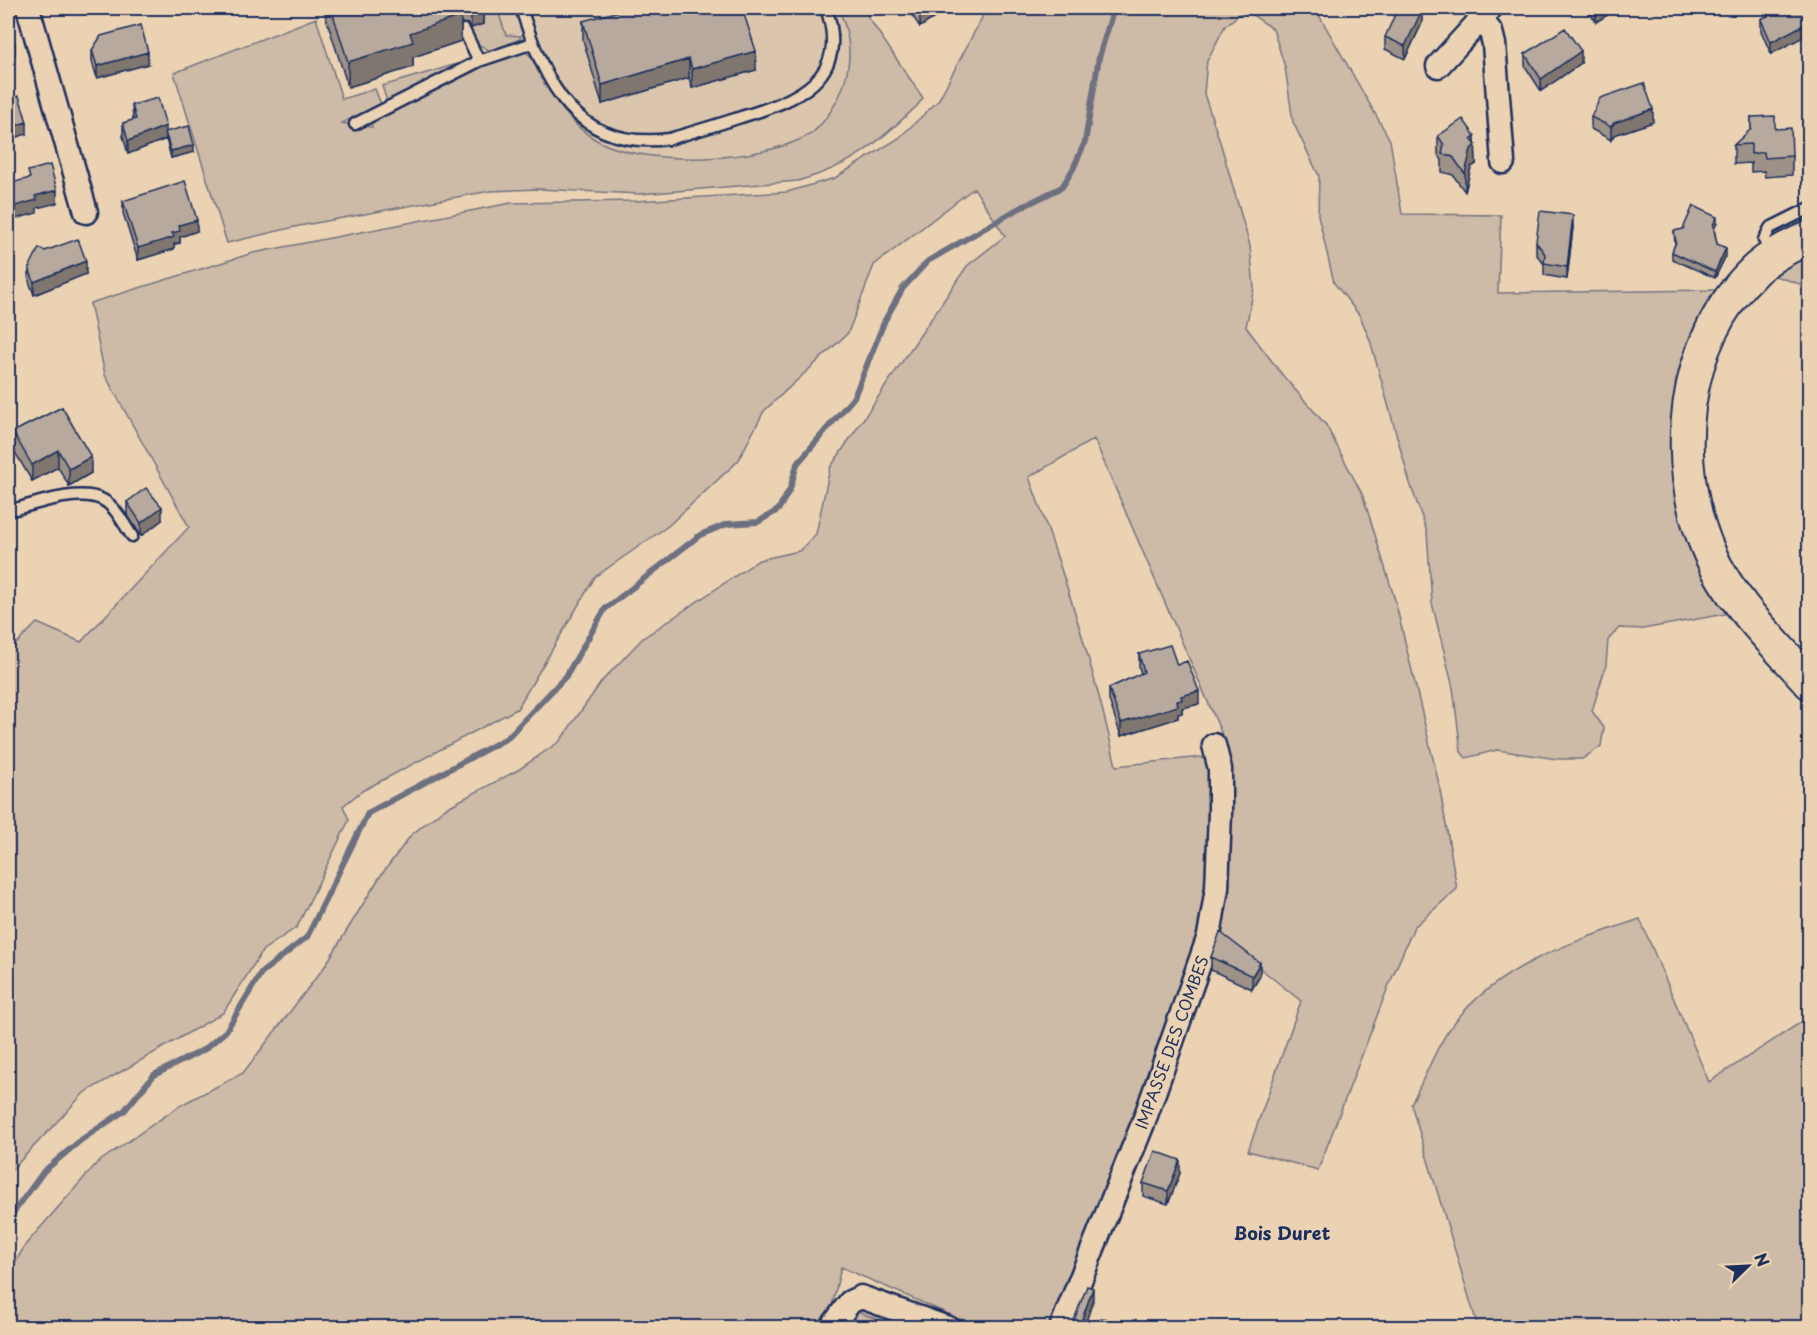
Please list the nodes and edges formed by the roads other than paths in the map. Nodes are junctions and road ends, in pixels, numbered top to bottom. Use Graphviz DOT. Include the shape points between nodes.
graph roads {
  1 [pos="28,8"];
  2 [pos="521,8"];
  3 [pos="826,8"];
  4 [pos="1486,13"];
  5 [pos="464,30"];
  6 [pos="533,43"];
  7 [pos="480,61"];
  8 [pos="1438,66"];
  9 [pos="355,124"];
  10 [pos="1503,162"];
  11 [pos="1809,208"];
  12 [pos="86,212"];
  13 [pos="1809,237"];
  14 [pos="1773,257"];
  15 [pos="8,511"];
  16 [pos="132,536"];
  17 [pos="1809,683"];
  18 [pos="1214,745"];
  19 [pos="831,1328"];
  20 [pos="948,1328"];
  21 [pos="1061,1328"];
  1 -- 12 [label="street"];
  2 -- 6 [label="lane"];
  3 -- 6 [label="lane" via="832,48 821,73 804,93 783,105 650,142 606,134 573,110 548,76"];
  4 -- 8 [label="street"];
  4 -- 10 [label="street" via="1494,44"];
  5 -- 7 [label="lane"];
  6 -- 7 [label="lane"];
  7 -- 9 [label="lane"];
  11 -- 14 [label="lane" via="1765,234 1764,245"];
  13 -- 14 [label="main road"];
  14 -- 17 [label="main road" via="1757,268 1726,304 1712,331 1689,406 1685,438 1688,478 1710,555 1734,594"];
  15 -- 16 [label="lane" via="84,495 101,499 112,507"];
  18 -- 21 [label="street, IMPASSE DES COMBES" via="1220,769 1220,813 1217,888 1209,936 1144,1120"];
  19 -- 20 [label="street" via="850,1302 861,1297"];
}
